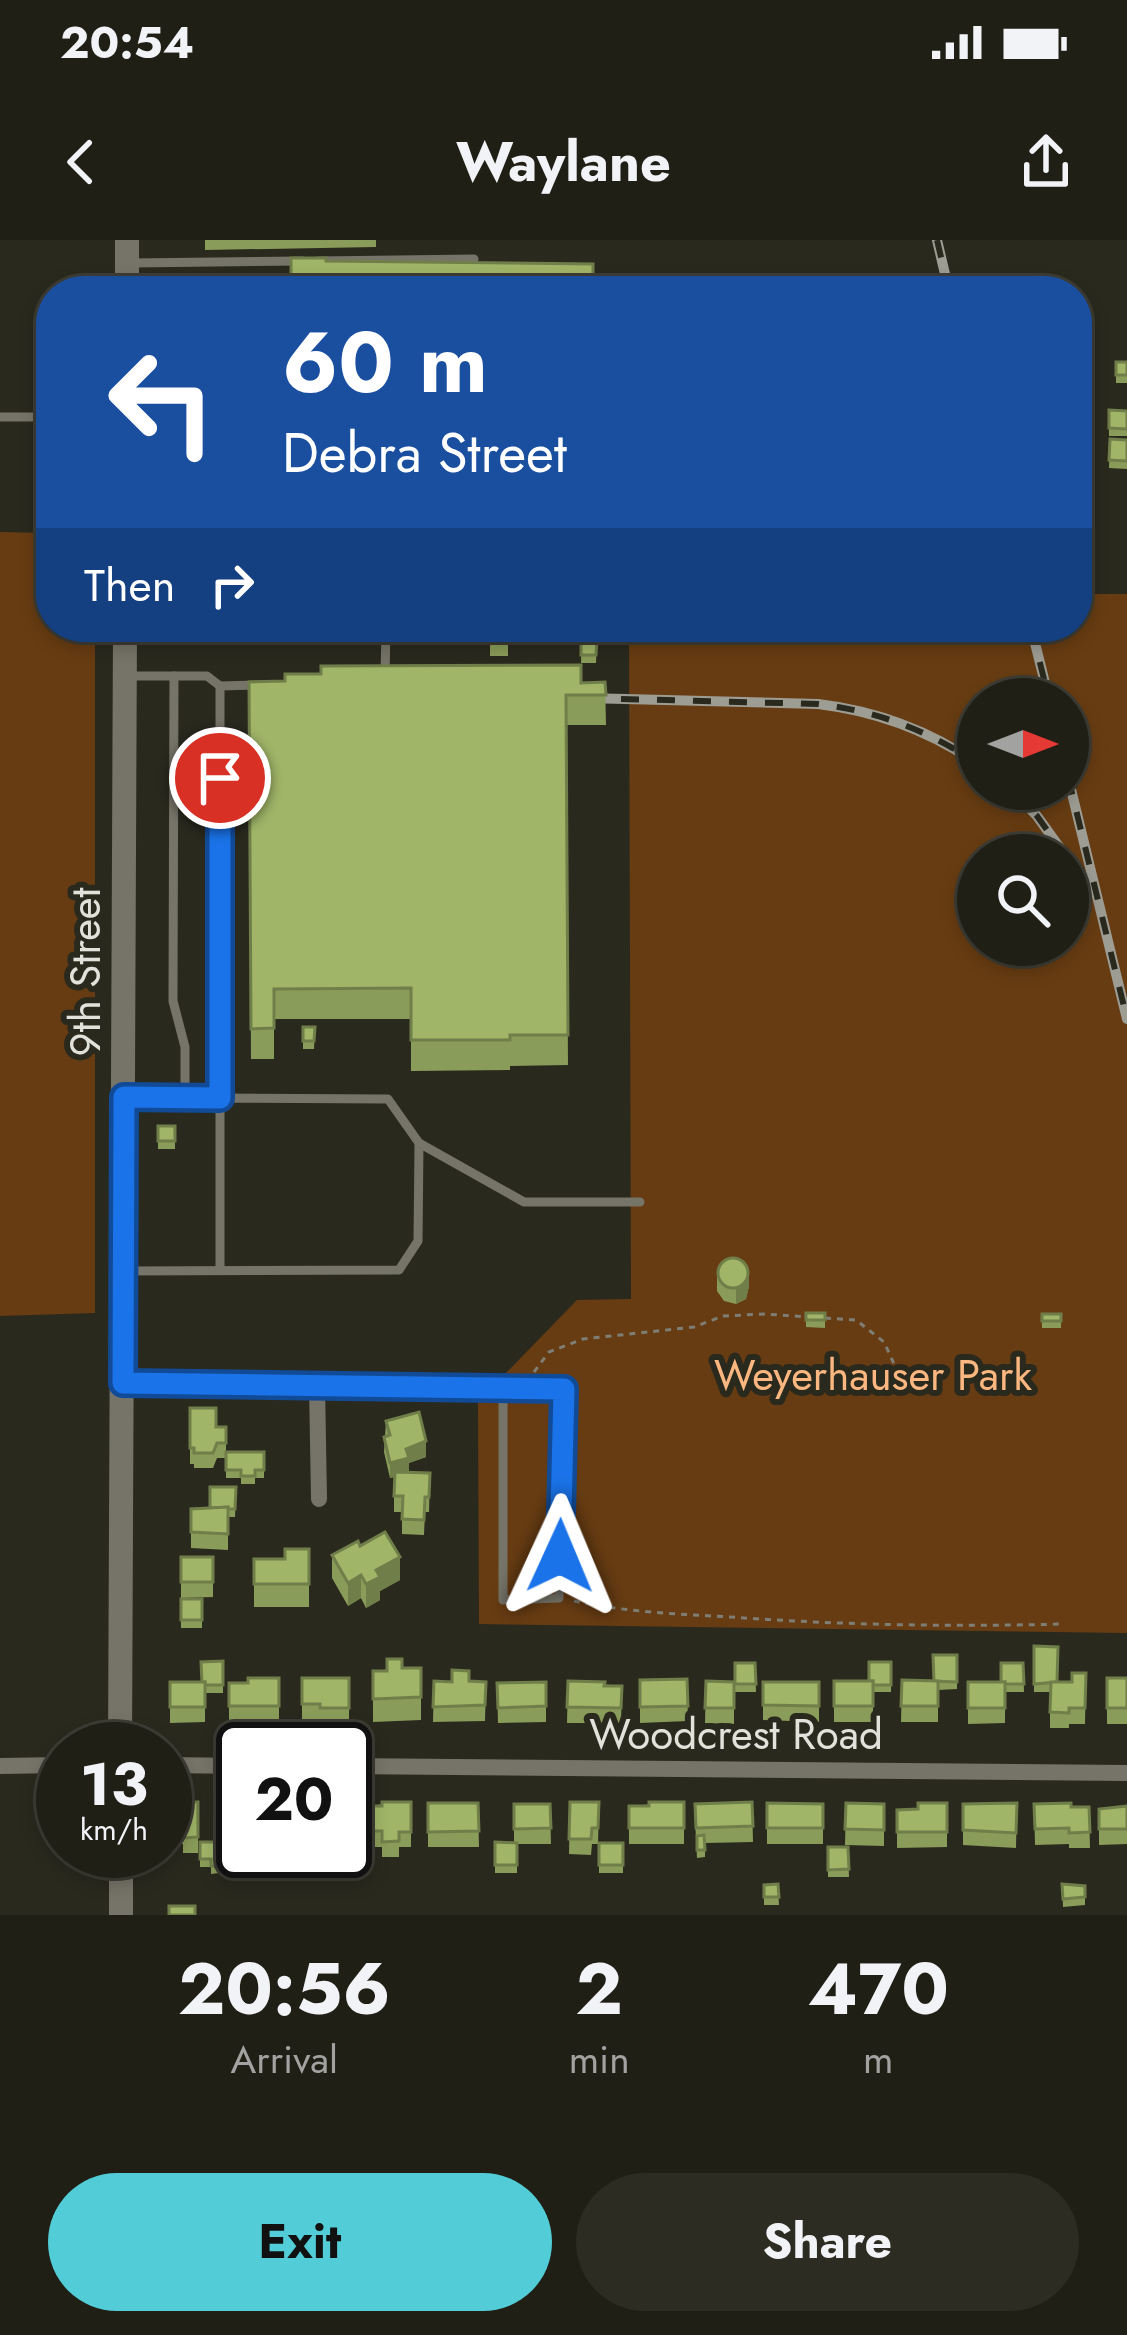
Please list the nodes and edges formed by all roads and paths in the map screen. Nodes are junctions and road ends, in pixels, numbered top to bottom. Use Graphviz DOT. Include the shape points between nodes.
graph roads {
  1 [pos="127,251"];
  2 [pos="475,259"];
  3 [pos="0,417"];
  4 [pos="36,417"];
  5 [pos="124,642"];
  6 [pos="386,642"];
  7 [pos="124,676"];
  8 [pos="174,676"];
  9 [pos="364,682"];
  10 [pos="278,684"];
  11 [pos="220,686"];
  12 [pos="124,1097"];
  13 [pos="185,1098"];
  14 [pos="220,1098"];
  15 [pos="419,1143"];
  16 [pos="640,1202"];
  17 [pos="220,1270"];
  18 [pos="123,1271"];
  19 [pos="895,1366"];
  20 [pos="123,1383"];
  21 [pos="317,1385"];
  22 [pos="513,1388"];
  23 [pos="564,1389"];
  24 [pos="319,1499"];
  25 [pos="559,1598"];
  26 [pos="1062,1624"];
  27 [pos="120,1722"];
  28 [pos="36,1765"];
  29 [pos="0,1766"];
  30 [pos="372,1766"];
  31 [pos="1127,1773"];
  32 [pos="121,1878"];
  33 [pos="121,1915"];
  1 -- 2 [label="lane"];
  3 -- 4 [label="lane"];
  5 -- 7 [label="street, 9th Street"];
  6 -- 9 [label="lane" via="385,681"];
  7 -- 8 [label="lane"];
  7 -- 12 [label="street, 9th Street"];
  8 -- 11 [label="lane" via="207,676"];
  8 -- 13 [label="lane" via="172,1001"];
  10 -- 11 [label="lane"];
  11 -- 14 [label="lane"];
  12 -- 13 [label="lane"];
  12 -- 18 [label="street, 9th Street"];
  13 -- 14 [label="lane"];
  14 -- 15 [label="lane" via="388,1099"];
  14 -- 17 [label="lane"];
  15 -- 16 [label="lane" via="524,1202"];
  15 -- 17 [label="lane" via="418,1241 399,1270"];
  17 -- 18 [label="lane"];
  18 -- 20 [label="street, 9th Street"];
  19 -- 22 [label="path" via="884,1342 856,1320 723,1316 694,1328 583,1339 549,1352"];
  20 -- 21 [label="street"];
  20 -- 27 [label="street, 9th Street"];
  21 -- 22 [label="street"];
  21 -- 24 [label="street"];
  22 -- 23 [label="street"];
  22 -- 25 [label="lane" via="503,1600"];
  23 -- 25 [label="lane"];
  25 -- 26 [label="path" via="781,1621"];
  28 -- 29 [label="street"];
  30 -- 31 [label="street, Woodcrest Road"];
  32 -- 33 [label="street"];
}
